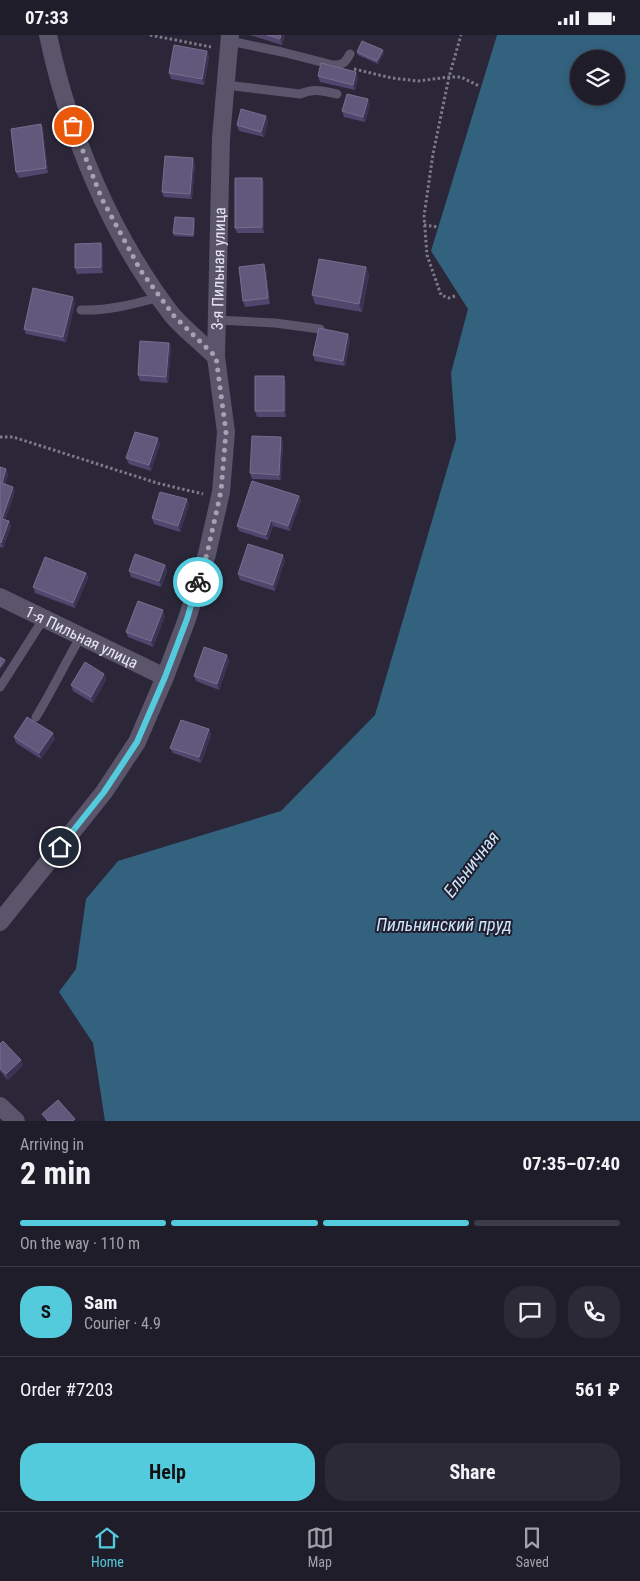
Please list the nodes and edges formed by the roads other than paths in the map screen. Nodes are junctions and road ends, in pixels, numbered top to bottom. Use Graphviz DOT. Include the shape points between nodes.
graph roads {
  1 [pos="48,35"];
  2 [pos="229,42"];
  3 [pos="350,54"];
  4 [pos="226,85"];
  5 [pos="336,94"];
  6 [pos="160,297"];
  7 [pos="81,310"];
  8 [pos="217,320"];
  9 [pos="320,329"];
  10 [pos="216,357"];
  11 [pos="0,597"];
  12 [pos="44,618"];
  13 [pos="81,636"];
  14 [pos="165,677"];
  15 [pos="0,687"];
  16 [pos="36,717"];
  17 [pos="0,922"];
  18 [pos="0,1106"];
  19 [pos="16,1121"];
  1 -- 6 [label="street" via="57,78 78,142 102,199 141,271"];
  2 -- 3 [label="lane" via="333,65 345,63"];
  2 -- 4 [label="street, 3-я Пильная улица"];
  4 -- 5 [label="lane" via="300,94 318,89"];
  4 -- 8 [label="street, 3-я Пильная улица" via="221,138"];
  6 -- 7 [label="lane" via="98,311"];
  6 -- 10 [label="street" via="174,316"];
  8 -- 9 [label="lane"];
  8 -- 10 [label="street, 3-я Пильная улица"];
  10 -- 14 [label="street, 3-я Пильная улица" via="226,432 220,499 187,619"];
  11 -- 12 [label="street, 1-я Пильная улица"];
  12 -- 13 [label="street, 1-я Пильная улица"];
  12 -- 15 [label="lane"];
  13 -- 14 [label="street, 1-я Пильная улица"];
  13 -- 16 [label="lane"];
  14 -- 17 [label="street, 3-я Пильная улица" via="137,742 104,792"];
  18 -- 19 [label="street"];
}
